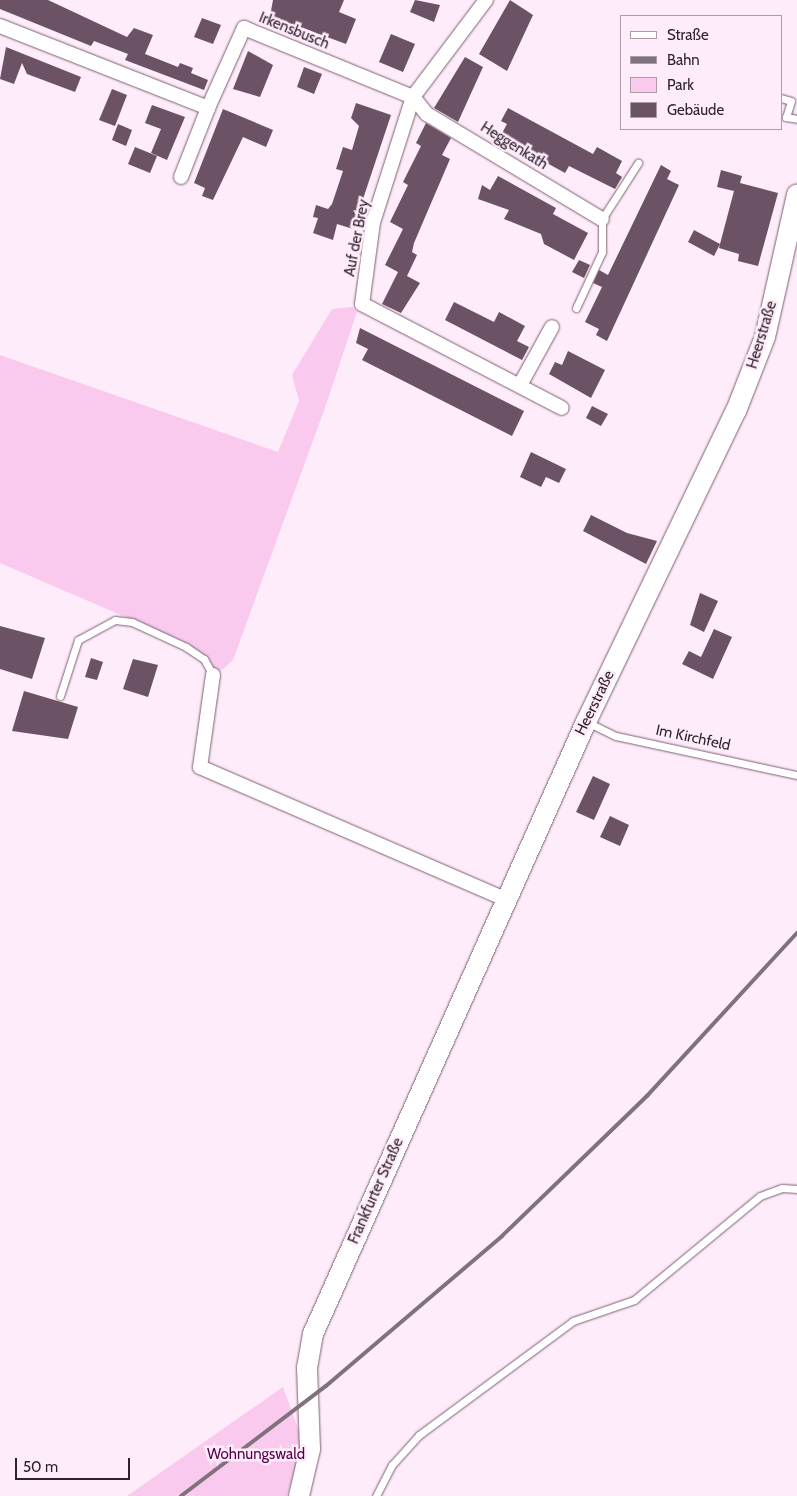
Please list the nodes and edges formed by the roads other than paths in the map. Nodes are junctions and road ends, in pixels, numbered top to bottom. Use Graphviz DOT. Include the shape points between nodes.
graph roads {
  1 [pos="486,0"];
  2 [pos="0,26"];
  3 [pos="413,97"];
  4 [pos="782,98"];
  5 [pos="208,108"];
  6 [pos="797,120"];
  7 [pos="638,163"];
  8 [pos="181,178"];
  9 [pos="797,195"];
  10 [pos="602,219"];
  11 [pos="576,308"];
  12 [pos="552,327"];
  13 [pos="520,385"];
  14 [pos="562,408"];
  15 [pos="213,675"];
  16 [pos="60,696"];
  17 [pos="586,722"];
  18 [pos="797,775"];
  19 [pos="507,900"];
  20 [pos="797,1189"];
  21 [pos="299,1496"];
  22 [pos="376,1496"];
  1 -- 3 [label="street, Auf der Brey"];
  2 -- 5 [label="street"];
  3 -- 5 [label="street, Irkensbusch" via="244,28"];
  3 -- 10 [label="street, Heggenkath" via="427,114"];
  3 -- 13 [label="street, Auf der Brey" via="373,222 362,304"];
  4 -- 6 [label="lane" via="790,101 786,116"];
  5 -- 8 [label="street, Irkensbusch"];
  7 -- 10 [label="lane"];
  9 -- 17 [label="main road, Heerstraße" via="765,337 740,402"];
  10 -- 11 [label="lane" via="602,252"];
  12 -- 13 [label="street"];
  13 -- 14 [label="street, Auf der Brey"];
  15 -- 16 [label="lane" via="204,659 186,647 132,622 114,620 78,640"];
  15 -- 19 [label="street" via="200,768"];
  17 -- 18 [label="lane, Im Kirchfeld" via="616,736"];
  17 -- 19 [label="main road, Heerstraße"];
  19 -- 21 [label="main road, Frankfurter Straße" via="313,1334 307,1368 310,1449"];
  20 -- 22 [label="lane" via="782,1188 760,1196 634,1300 573,1321 419,1435 392,1465"];
}
